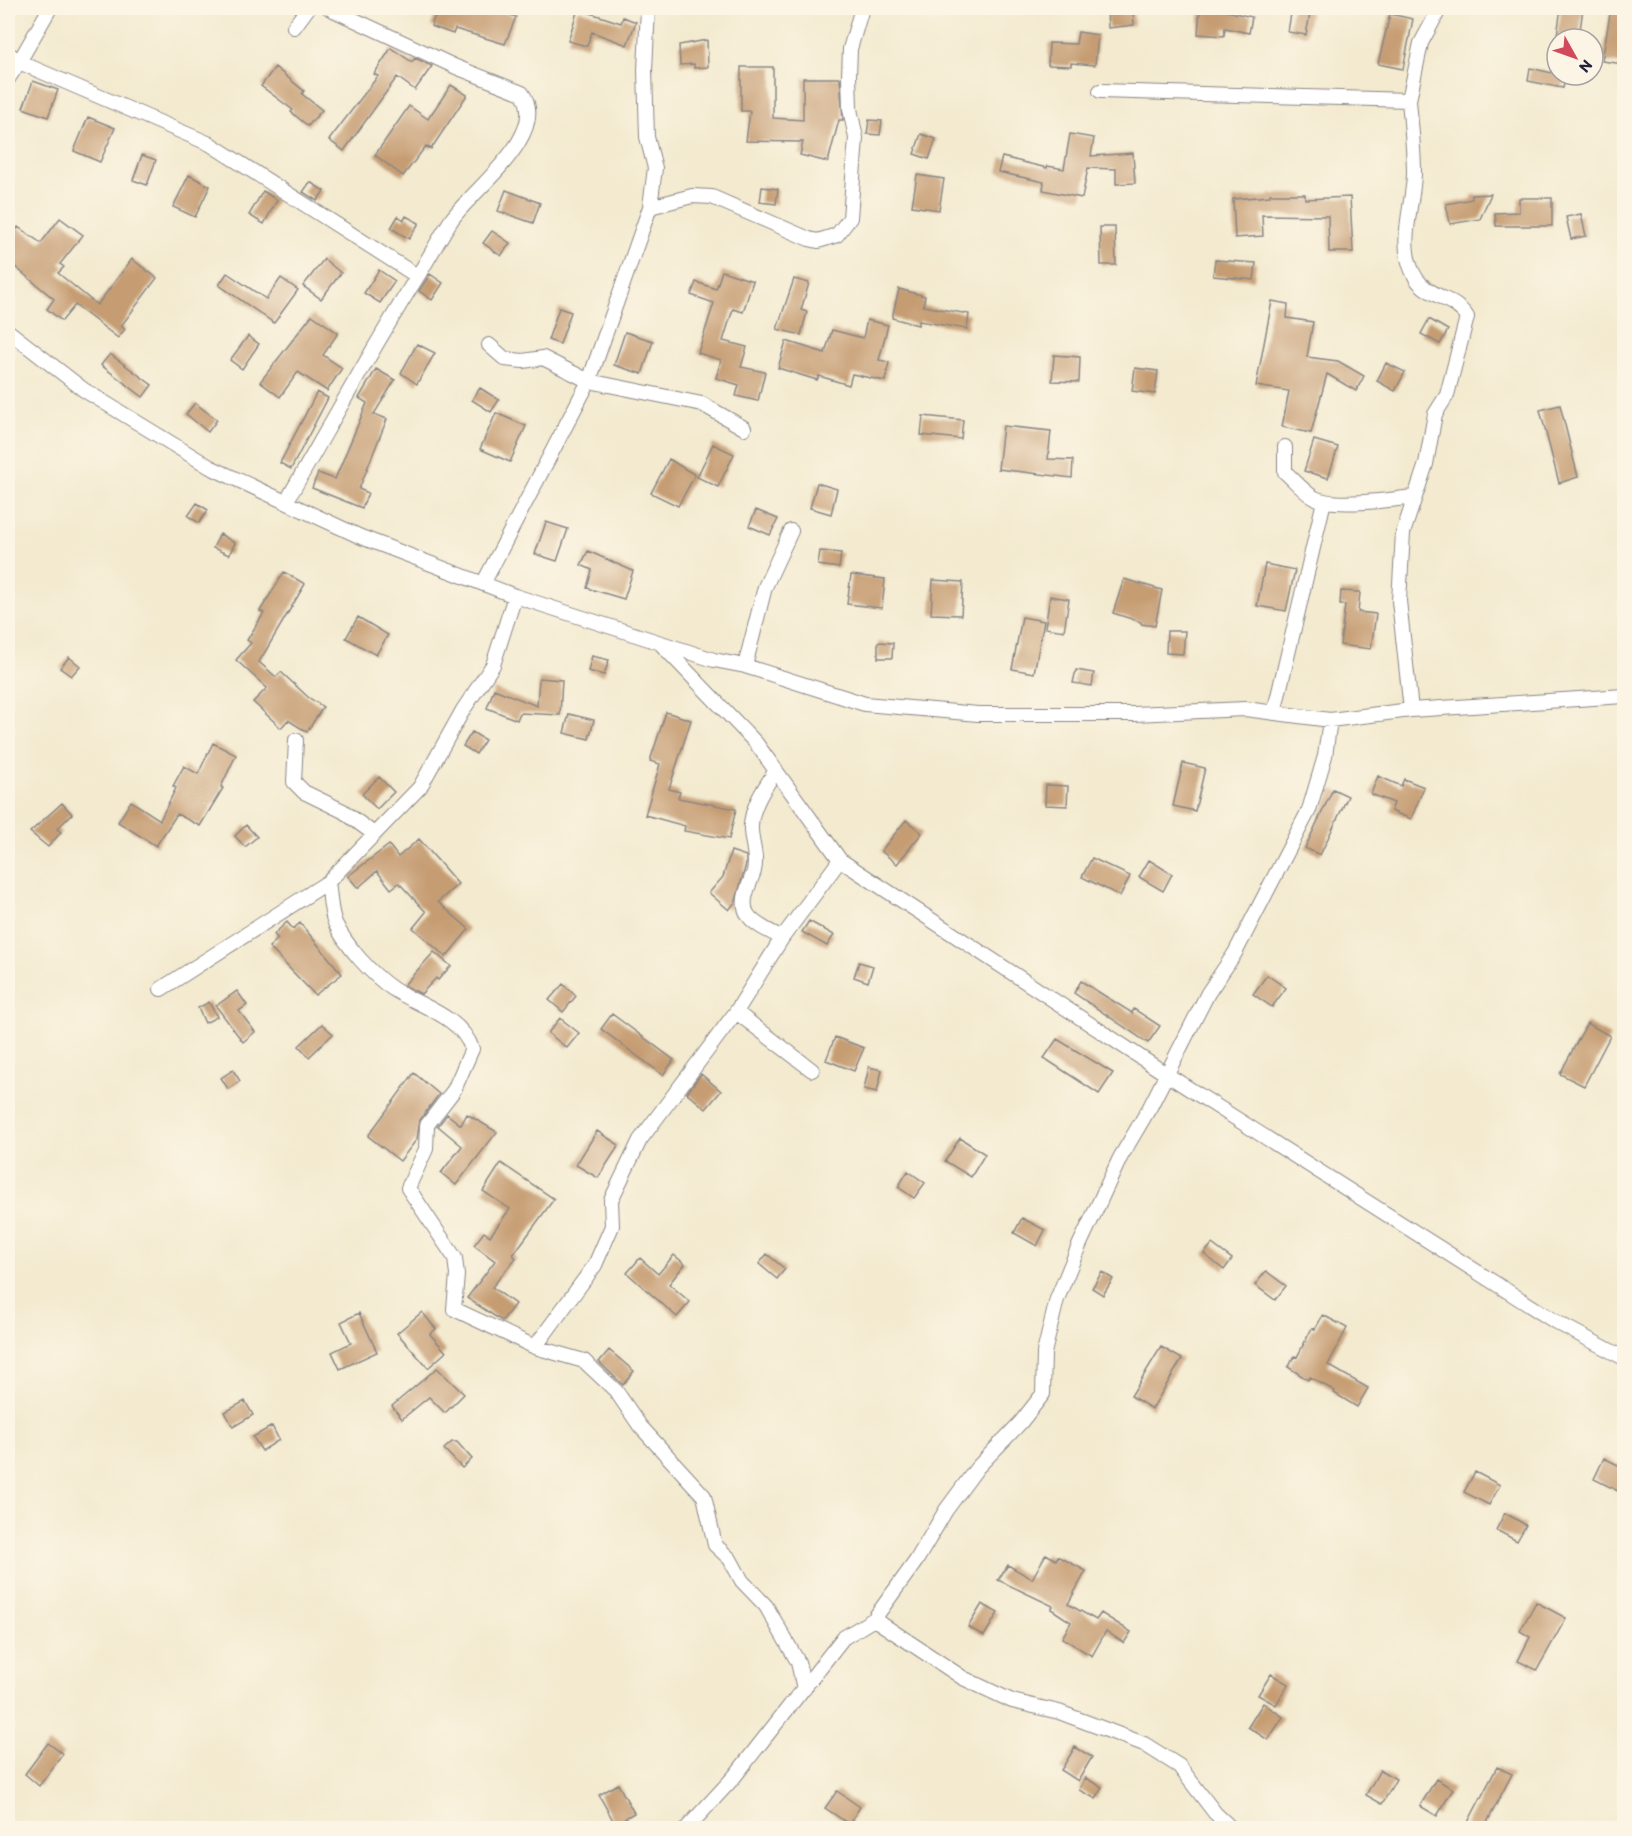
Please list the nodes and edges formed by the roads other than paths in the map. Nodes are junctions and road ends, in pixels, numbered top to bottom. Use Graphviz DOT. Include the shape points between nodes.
graph roads {
  1 [pos="50,8"];
  2 [pos="308,8"];
  3 [pos="329,8"];
  4 [pos="648,8"];
  5 [pos="862,8"];
  6 [pos="1440,8"];
  7 [pos="294,27"];
  8 [pos="8,53"];
  9 [pos="19,62"];
  10 [pos="8,79"];
  11 [pos="1100,91"];
  12 [pos="1409,99"];
  13 [pos="650,207"];
  14 [pos="417,276"];
  15 [pos="8,331"];
  16 [pos="489,345"];
  17 [pos="589,381"];
  18 [pos="744,428"];
  19 [pos="1285,447"];
  20 [pos="1413,497"];
  21 [pos="1324,501"];
  22 [pos="286,502"];
  23 [pos="791,531"];
  24 [pos="484,582"];
  25 [pos="514,596"];
  26 [pos="658,641"];
  27 [pos="745,666"];
  28 [pos="1624,696"];
  29 [pos="1411,710"];
  30 [pos="1274,713"];
  31 [pos="1330,720"];
  32 [pos="296,740"];
  33 [pos="776,770"];
  34 [pos="374,834"];
  35 [pos="840,860"];
  36 [pos="328,882"];
  37 [pos="782,938"];
  38 [pos="161,989"];
  39 [pos="736,1012"];
  40 [pos="812,1070"];
  41 [pos="1166,1074"];
  42 [pos="535,1347"];
  43 [pos="1624,1358"];
  44 [pos="874,1619"];
  45 [pos="804,1689"];
  46 [pos="687,1828"];
  47 [pos="1231,1828"];
  1 -- 9 [label="street"];
  2 -- 7 [label="street"];
  3 -- 14 [label="street" via="456,67 515,89 527,100 525,128 516,148 452,218"];
  4 -- 13 [label="street" via="647,137 655,168"];
  5 -- 13 [label="street" via="850,49 850,109 856,138 850,218 837,235 818,241 809,239 712,197 692,196"];
  6 -- 12 [label="street" via="1421,43"];
  8 -- 9 [label="street"];
  9 -- 10 [label="street"];
  9 -- 14 [label="street" via="210,144"];
  11 -- 12 [label="street"];
  12 -- 20 [label="street" via="1414,175 1406,250 1410,267 1418,281 1462,309 1467,317 1447,395 1435,414 1426,464"];
  13 -- 17 [label="street"];
  14 -- 22 [label="street"];
  15 -- 22 [label="street" via="84,390 146,429 210,467"];
  16 -- 17 [label="street" via="505,360 543,358"];
  17 -- 18 [label="street" via="702,404"];
  17 -- 24 [label="street"];
  19 -- 21 [label="street" via="1285,472 1314,498"];
  20 -- 21 [label="street" via="1372,502"];
  20 -- 29 [label="street" via="1403,533 1399,601"];
  21 -- 30 [label="street"];
  22 -- 24 [label="street" via="361,537"];
  23 -- 27 [label="street" via="765,587"];
  24 -- 25 [label="street"];
  25 -- 26 [label="street"];
  25 -- 34 [label="street" via="493,666 420,787"];
  26 -- 27 [label="street"];
  26 -- 33 [label="street" via="756,742"];
  27 -- 30 [label="street" via="866,704 925,710 978,714 1245,710"];
  28 -- 29 [label="street"];
  29 -- 31 [label="street"];
  30 -- 31 [label="street"];
  31 -- 41 [label="street" via="1325,756 1309,810 1236,953 1208,993"];
  32 -- 34 [label="street" via="294,782"];
  33 -- 35 [label="street"];
  33 -- 37 [label="street" via="759,797 751,825 756,851 744,906 756,923"];
  34 -- 36 [label="street"];
  35 -- 37 [label="street"];
  35 -- 41 [label="street"];
  36 -- 38 [label="street"];
  36 -- 42 [label="street" via="334,921 357,954 391,988 456,1024 468,1038 472,1049 454,1090 428,1125 426,1149 408,1188 455,1258 454,1309"];
  37 -- 39 [label="street"];
  39 -- 40 [label="street"];
  39 -- 42 [label="street" via="640,1140 611,1200 612,1226 595,1265"];
  41 -- 43 [label="street" via="1556,1322"];
  41 -- 44 [label="street" via="1120,1158 1057,1299 1044,1353 1043,1394 977,1468"];
  42 -- 45 [label="street" via="584,1361 616,1391 640,1426 704,1496 715,1545 730,1558 742,1581 766,1606 798,1662"];
  44 -- 45 [label="street" via="843,1638"];
  44 -- 47 [label="street" via="963,1678 1012,1701 1059,1713 1144,1744 1179,1766"];
  45 -- 46 [label="street" via="734,1777"];
}
